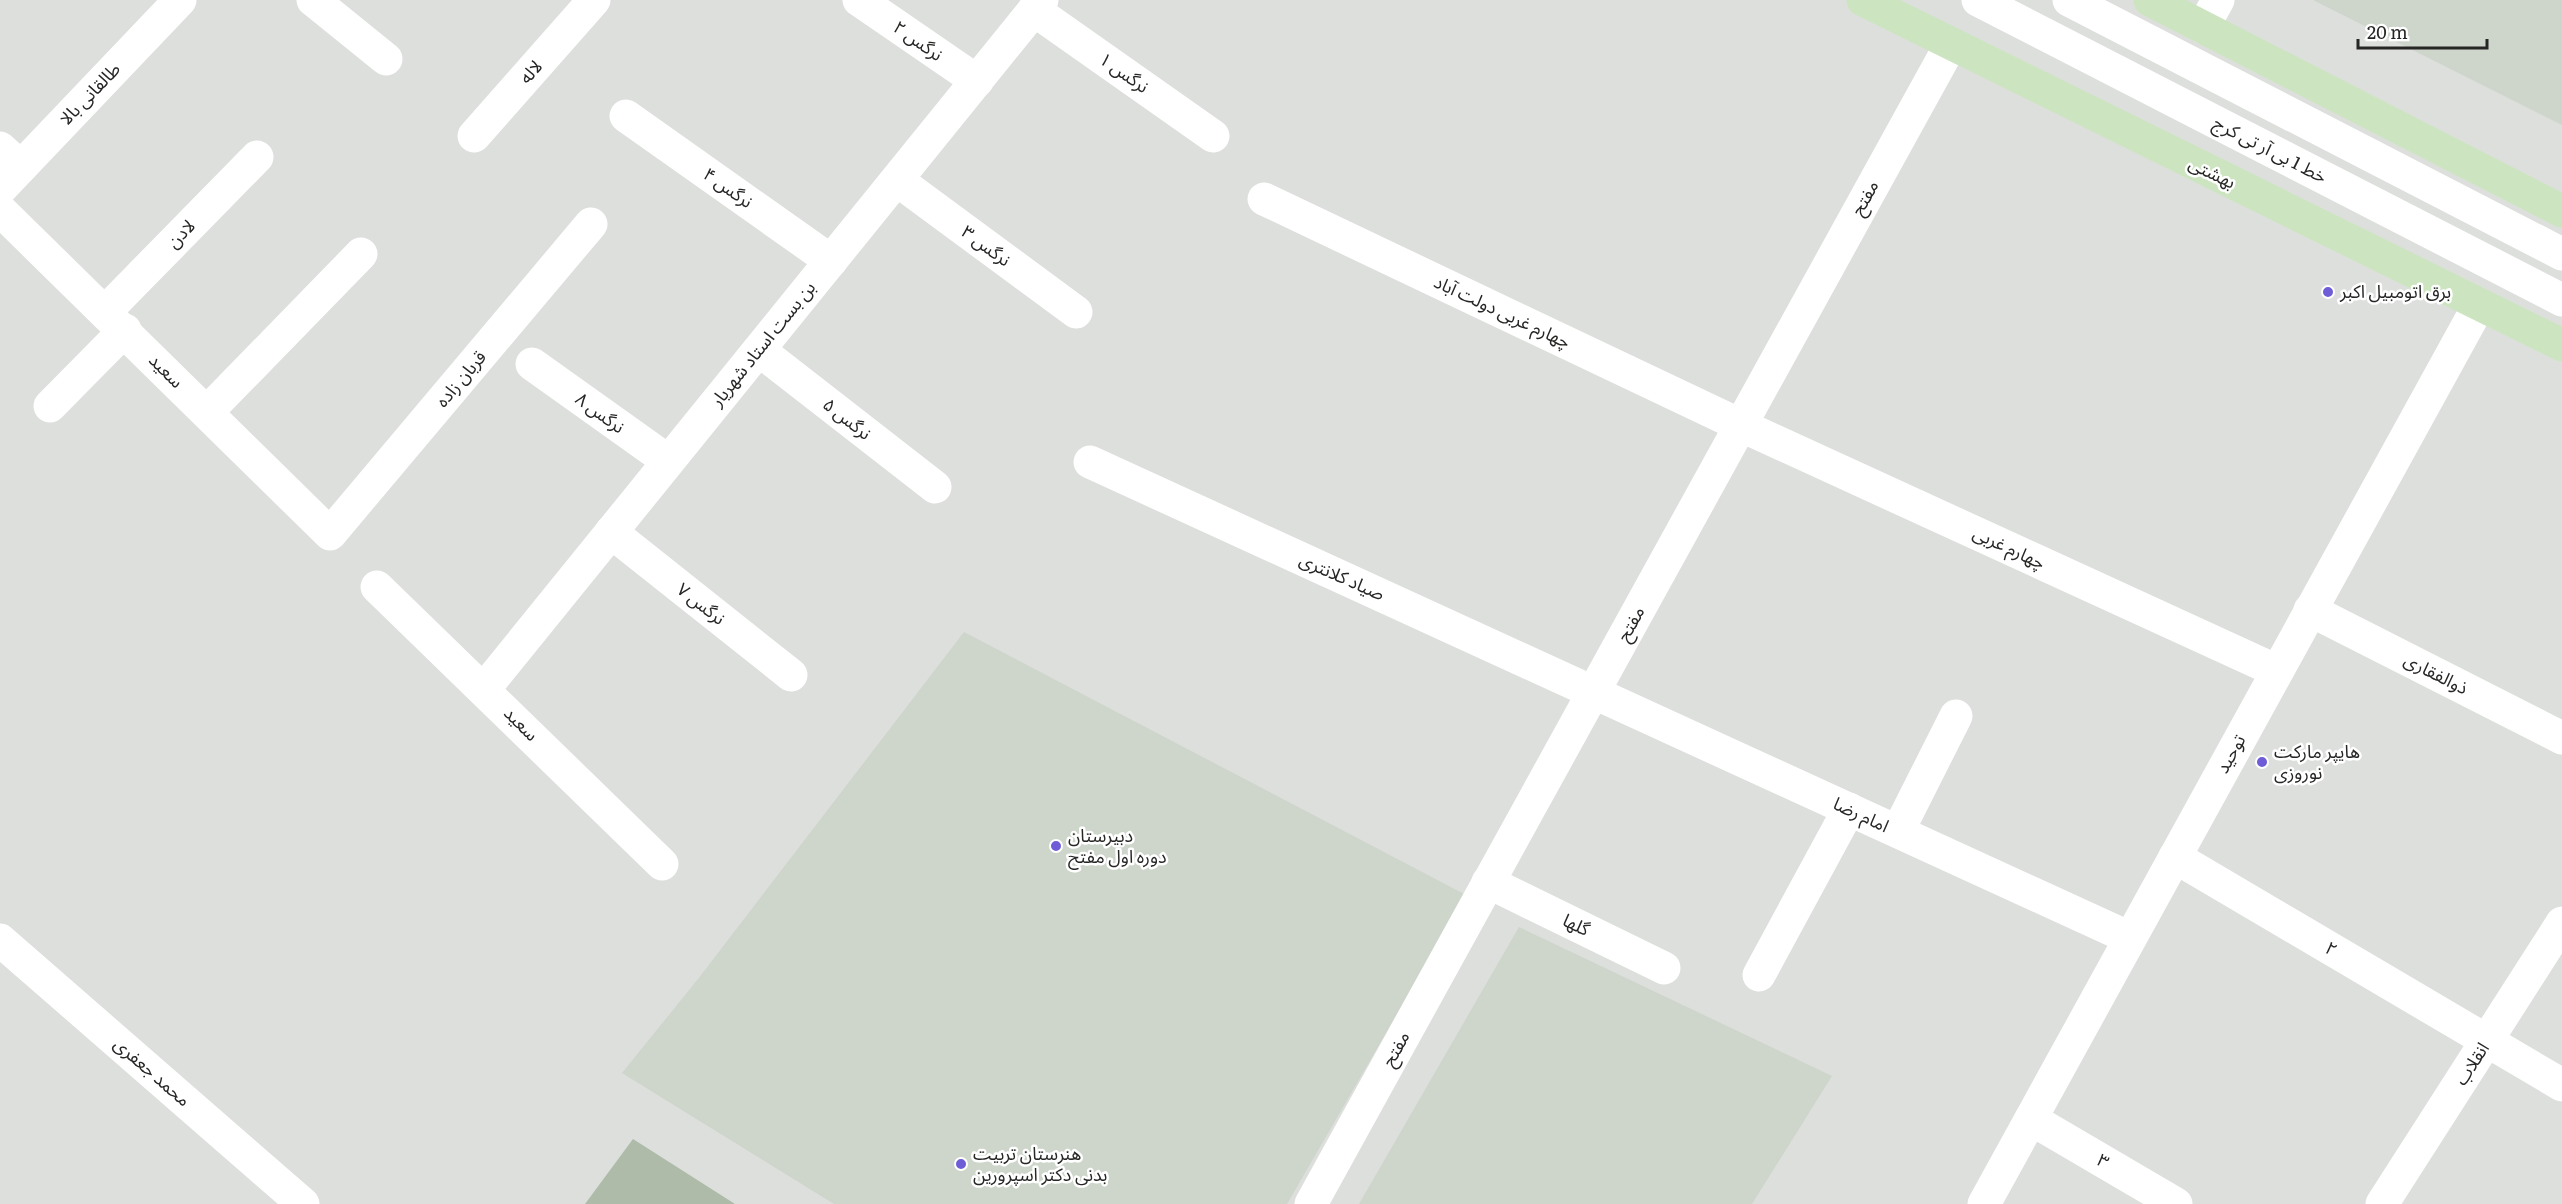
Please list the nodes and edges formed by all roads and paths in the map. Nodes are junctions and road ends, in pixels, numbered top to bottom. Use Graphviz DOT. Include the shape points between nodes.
graph roads {
  1 [pos="180,0"];
  2 [pos="313,0"];
  3 [pos="859,0"];
  4 [pos="1863,0"];
  5 [pos="1978,0"];
  6 [pos="2068,0"];
  7 [pos="2150,0"];
  8 [pos="586,3"];
  9 [pos="1038,5"];
  10 [pos="2211,14"];
  11 [pos="1951,44"];
  12 [pos="386,59"];
  13 [pos="977,81"];
  14 [pos="626,116"];
  15 [pos="474,136"];
  16 [pos="1213,136"];
  17 [pos="257,157"];
  18 [pos="7,168"];
  19 [pos="897,180"];
  20 [pos="1264,199"];
  21 [pos="0,210"];
  22 [pos="2562,211"];
  23 [pos="591,224"];
  24 [pos="361,254"];
  25 [pos="2562,254"];
  26 [pos="831,261"];
  27 [pos="2562,300"];
  28 [pos="2479,304"];
  29 [pos="1076,312"];
  30 [pos="115,321"];
  31 [pos="2562,345"];
  32 [pos="759,350"];
  33 [pos="532,364"];
  34 [pos="50,406"];
  35 [pos="207,412"];
  36 [pos="1740,425"];
  37 [pos="668,461"];
  38 [pos="1090,462"];
  39 [pos="935,487"];
  40 [pos="611,532"];
  41 [pos="330,534"];
  42 [pos="377,587"];
  43 [pos="2310,610"];
  44 [pos="2277,671"];
  45 [pos="791,675"];
  46 [pos="484,688"];
  47 [pos="1593,691"];
  48 [pos="1956,716"];
  49 [pos="2562,738"];
  50 [pos="1849,809"];
  51 [pos="1898,831"];
  52 [pos="2175,856"];
  53 [pos="662,864"];
  54 [pos="1488,882"];
  55 [pos="2562,923"];
  56 [pos="2130,938"];
  57 [pos="0,940"];
  58 [pos="1664,968"];
  59 [pos="1759,975"];
  60 [pos="2487,1041"];
  61 [pos="2562,1085"];
  62 [pos="2031,1119"];
  63 [pos="303,1204"];
  64 [pos="1311,1204"];
  65 [pos="1984,1204"];
  66 [pos="2176,1204"];
  67 [pos="2382,1204"];
  1 -- 18 [label="street, طالقانی بالا"];
  2 -- 12 [label="street"];
  3 -- 13 [label="street, نرگس ۲"];
  4 -- 11 [label="main road, بهشتی"];
  5 -- 27 [label="street, خط 1 بی آر تی کرج"];
  6 -- 25 [label="street"];
  7 -- 10 [label="main road"];
  8 -- 15 [label="street, لاله"];
  9 -- 13 [label="street, بن بست استاد شهریار"];
  9 -- 16 [label="street, نرگس ۱"];
  10 -- 22 [label="main road"];
  11 -- 28 [label="main road, بهشتی"];
  11 -- 36 [label="street, مفتح"];
  13 -- 19 [label="street, بن بست استاد شهریار"];
  14 -- 26 [label="street, نرگس ۴"];
  17 -- 30 [label="street, لادن"];
  19 -- 26 [label="street, بن بست استاد شهریار"];
  19 -- 29 [label="street, نرگس ۳"];
  20 -- 36 [label="street, چهارم غربی دولت آباد"];
  21 -- 30 [label="street, سعید"];
  23 -- 41 [label="street, قربان زاده"];
  24 -- 35 [label="street"];
  26 -- 32 [label="street, بن بست استاد شهریار"];
  28 -- 31 [label="main road, بهشتی"];
  28 -- 43 [label="street, توحید"];
  30 -- 34 [label="street, لادن"];
  30 -- 35 [label="street, سعید"];
  32 -- 37 [label="street, بن بست استاد شهریار"];
  32 -- 39 [label="street, نرگس ۵"];
  33 -- 37 [label="street, نرگس ۸"];
  35 -- 41 [label="street, سعید"];
  36 -- 44 [label="street, چهارم غربی"];
  36 -- 47 [label="street, مفتح"];
  37 -- 40 [label="street, بن بست استاد شهریار"];
  38 -- 47 [label="street, صیاد کلانتری"];
  40 -- 45 [label="street, نرگس ۷"];
  40 -- 46 [label="street, بن بست استاد شهریار"];
  42 -- 46 [label="street, سعید"];
  43 -- 44 [label="street, توحید"];
  43 -- 49 [label="street, ذوالفقاری"];
  44 -- 52 [label="street, توحید"];
  46 -- 53 [label="street, سعید"];
  47 -- 50 [label="street, امام رضا"];
  47 -- 54 [label="street, مفتح"];
  48 -- 51 [label="street"];
  50 -- 51 [label="street, امام رضا"];
  50 -- 59 [label="street"];
  51 -- 56 [label="street, امام رضا"];
  52 -- 56 [label="street, توحید"];
  52 -- 60 [label="street, ۲"];
  54 -- 58 [label="street, گلها"];
  54 -- 64 [label="street, مفتح"];
  55 -- 60 [label="street, انقلاب"];
  56 -- 62 [label="street, توحید"];
  57 -- 63 [label="street, محمد جعفری"];
  60 -- 61 [label="street, ۲"];
  60 -- 67 [label="street, انقلاب"];
  62 -- 65 [label="street, توحید"];
  62 -- 66 [label="street, ۳"];
}
